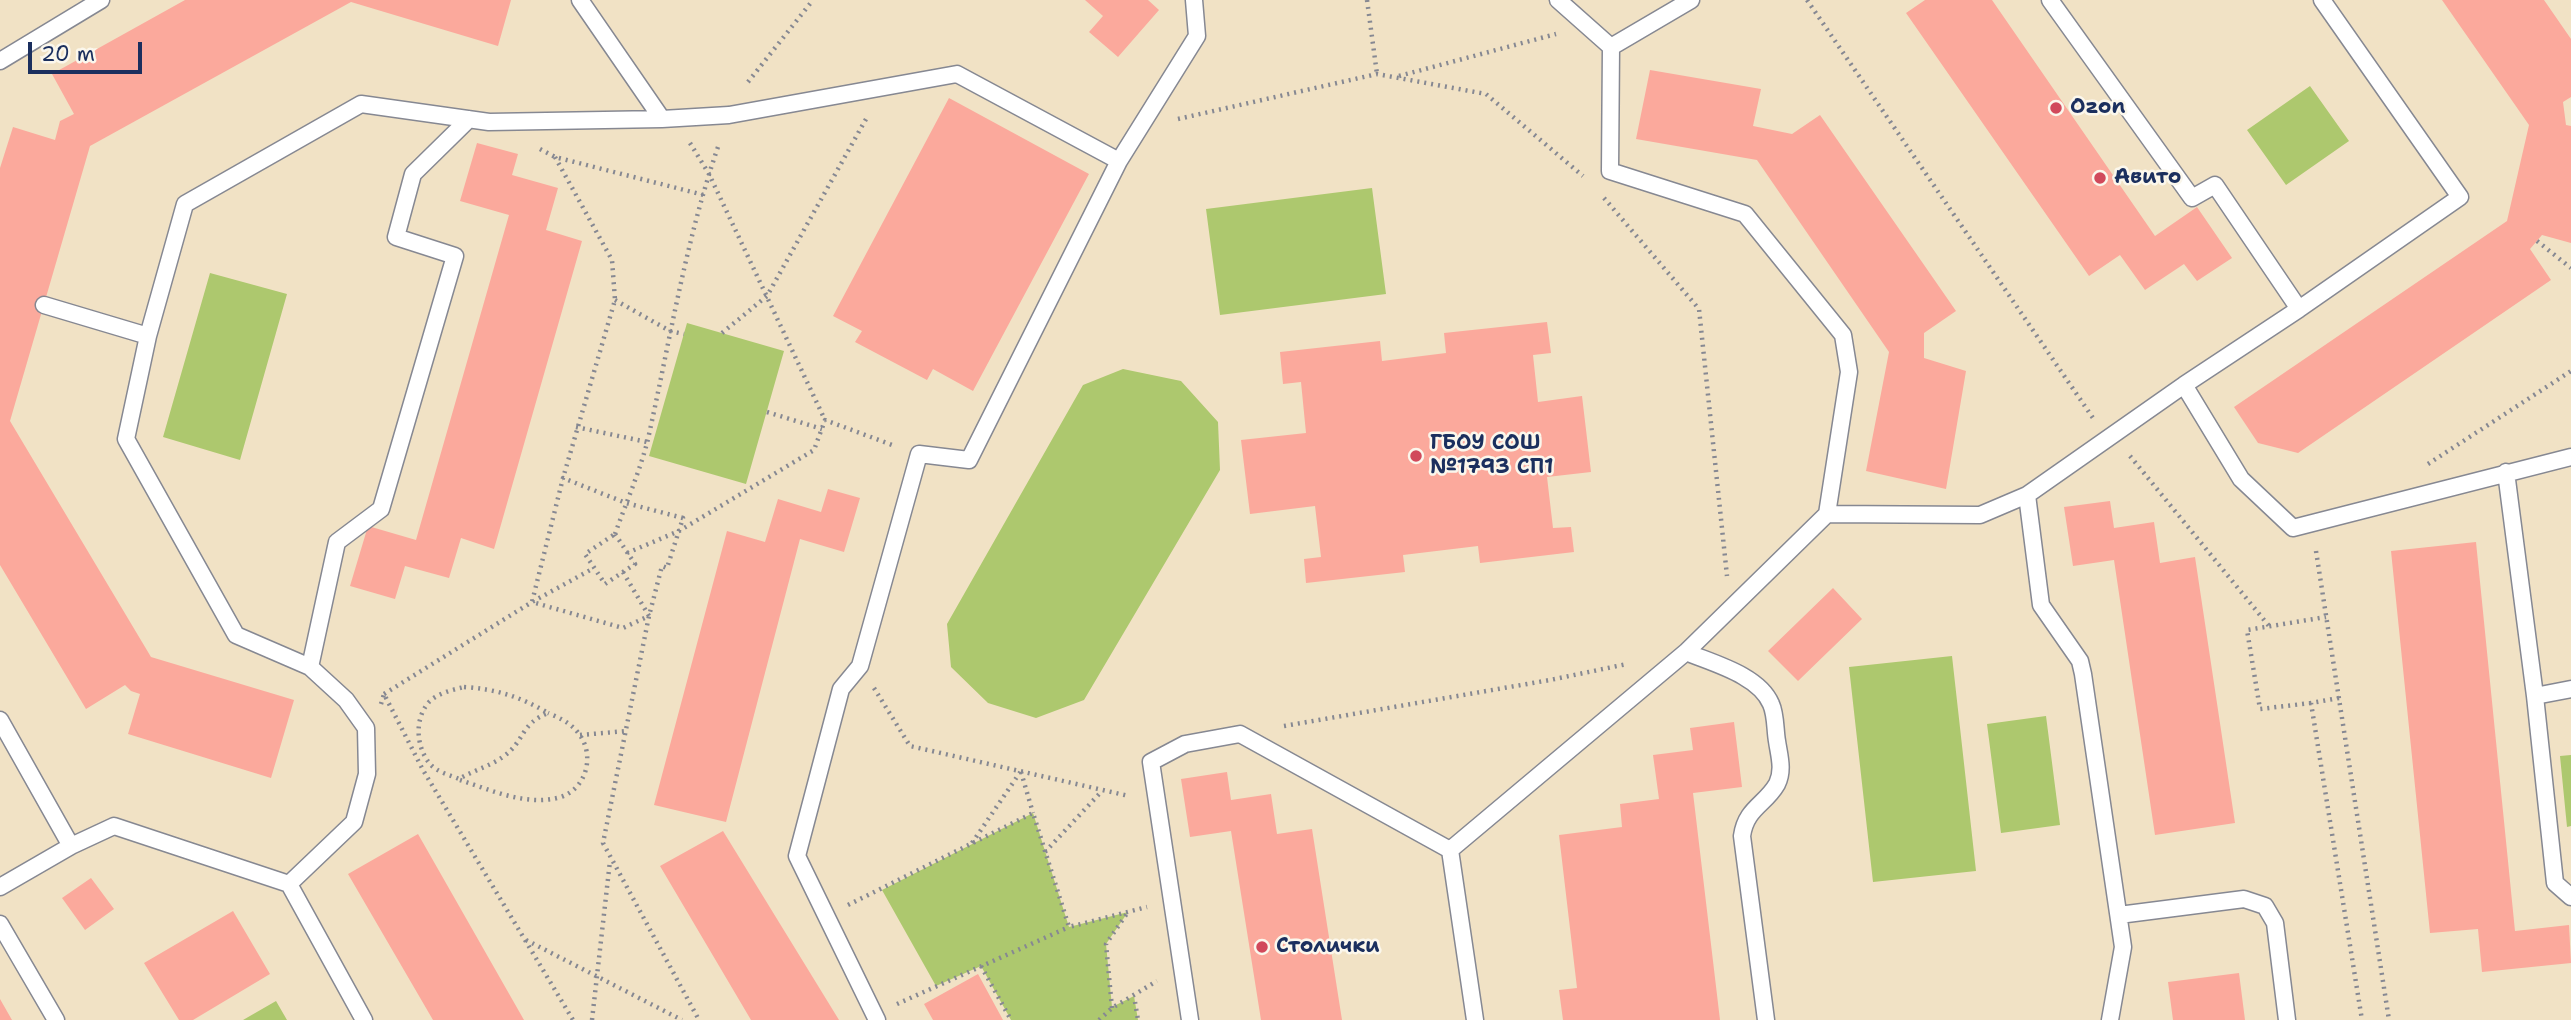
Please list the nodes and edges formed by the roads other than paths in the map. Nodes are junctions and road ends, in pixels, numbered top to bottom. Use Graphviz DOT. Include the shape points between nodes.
graph roads {
  1 [pos="101,0"];
  2 [pos="580,0"];
  3 [pos="1194,0"];
  4 [pos="1558,0"];
  5 [pos="1691,0"];
  6 [pos="2050,0"];
  7 [pos="2322,0"];
  8 [pos="1611,47"];
  9 [pos="0,61"];
  10 [pos="469,119"];
  11 [pos="668,119"];
  12 [pos="1119,161"];
  13 [pos="44,305"];
  14 [pos="2299,309"];
  15 [pos="148,336"];
  16 [pos="2184,385"];
  17 [pos="2571,457"];
  18 [pos="2506,472"];
  19 [pos="2027,495"];
  20 [pos="1827,514"];
  21 [pos="1686,652"];
  22 [pos="310,667"];
  23 [pos="2571,689"];
  24 [pos="2535,696"];
  25 [pos="0,720"];
  26 [pos="71,846"];
  27 [pos="1450,850"];
  28 [pos="289,884"];
  29 [pos="0,887"];
  30 [pos="2571,897"];
  31 [pos="2119,915"];
  32 [pos="0,924"];
  33 [pos="876,1017"];
  34 [pos="56,1020"];
  35 [pos="364,1020"];
  36 [pos="1190,1020"];
  37 [pos="1475,1020"];
  38 [pos="1766,1020"];
  39 [pos="2110,1020"];
  40 [pos="2287,1020"];
  1 -- 9 [label="lane"];
  2 -- 11 [label="lane"];
  3 -- 12 [label="lane" via="1197,36"];
  4 -- 8 [label="lane"];
  5 -- 8 [label="lane"];
  6 -- 14 [label="lane" via="2192,198 2215,185"];
  7 -- 14 [label="lane" via="2460,197"];
  8 -- 20 [label="lane" via="1610,171 1745,214 1843,335 1849,372"];
  10 -- 11 [label="lane"];
  10 -- 15 [label="lane" via="361,104 185,204"];
  10 -- 22 [label="lane" via="413,174 396,237 455,257 381,509 337,542"];
  11 -- 12 [label="lane" via="729,115 957,74"];
  12 -- 33 [label="lane" via="969,460 919,454 860,666 841,689 797,856"];
  13 -- 15 [label="lane"];
  14 -- 16 [label="lane"];
  15 -- 22 [label="lane" via="126,439 236,635"];
  16 -- 18 [label="lane" via="2241,479 2293,528"];
  16 -- 19 [label="lane"];
  17 -- 18 [label="lane"];
  18 -- 24 [label="lane"];
  19 -- 20 [label="lane" via="1980,515"];
  19 -- 31 [label="lane" via="2041,605 2080,661 2083,674"];
  20 -- 21 [label="lane"];
  21 -- 27 [label="lane"];
  21 -- 38 [label="lane" via="1744,677 1762,690 1772,705 1779,780 1751,811 1742,836"];
  22 -- 28 [label="lane" via="346,700 366,728 368,774 354,822"];
  23 -- 24 [label="lane"];
  24 -- 30 [label="lane" via="2555,883"];
  25 -- 26 [label="lane"];
  26 -- 28 [label="lane" via="114,826"];
  26 -- 29 [label="lane"];
  27 -- 36 [label="lane" via="1240,734 1185,744 1151,762"];
  27 -- 37 [label="lane"];
  28 -- 35 [label="lane"];
  31 -- 39 [label="lane" via="2123,947"];
  31 -- 40 [label="lane" via="2245,899 2264,906 2275,923"];
  32 -- 34 [label="lane"];
}
